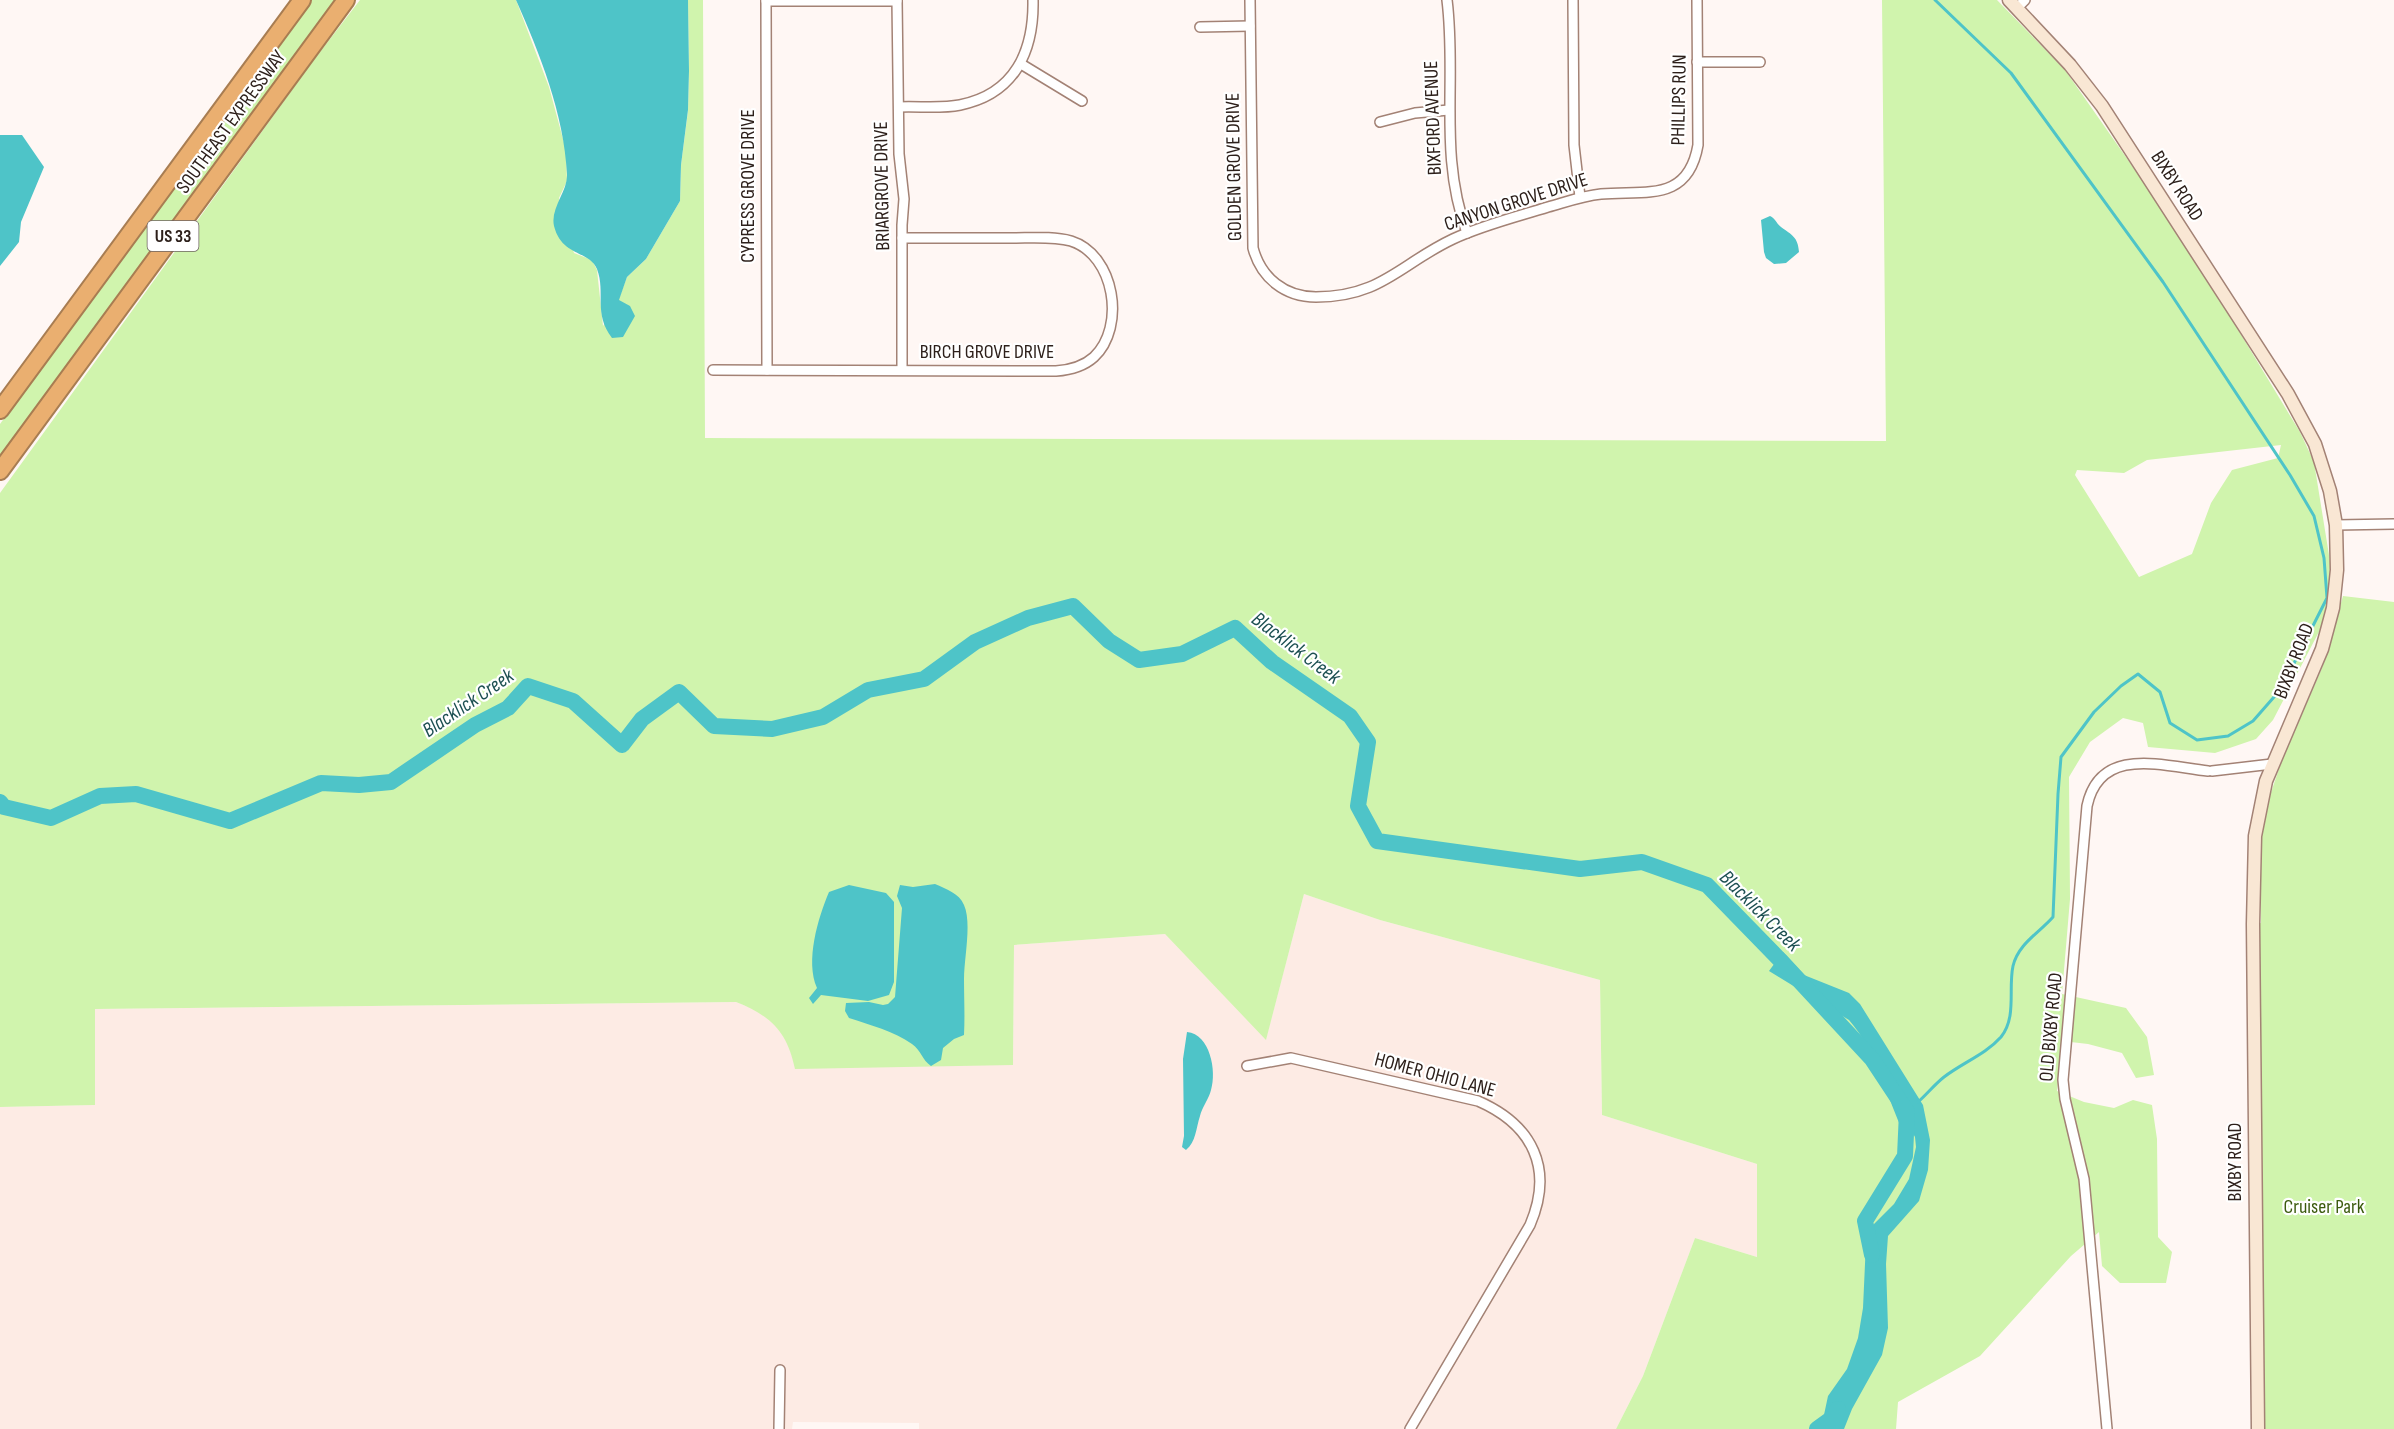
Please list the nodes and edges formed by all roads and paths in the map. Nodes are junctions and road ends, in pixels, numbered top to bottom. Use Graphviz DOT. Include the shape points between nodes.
graph roads {
  1 [pos="302,0"];
  2 [pos="346,0"];
  3 [pos="897,0"];
  4 [pos="1032,0"];
  5 [pos="1250,0"];
  6 [pos="1447,0"];
  7 [pos="1573,0"];
  8 [pos="1697,0"];
  9 [pos="766,1"];
  10 [pos="2017,3"];
  11 [pos="1250,26"];
  12 [pos="1200,27"];
  13 [pos="1697,62"];
  14 [pos="1760,62"];
  15 [pos="1020,64"];
  16 [pos="1082,101"];
  17 [pos="899,106"];
  18 [pos="1449,110"];
  19 [pos="1380,122"];
  20 [pos="1669,188"];
  21 [pos="1580,197"];
  22 [pos="1467,233"];
  23 [pos="902,238"];
  24 [pos="1315,297"];
  25 [pos="713,370"];
  26 [pos="767,370"];
  27 [pos="902,370"];
  28 [pos="0,410"];
  29 [pos="0,471"];
  30 [pos="2394,524"];
  31 [pos="2336,525"];
  32 [pos="2272,764"];
  33 [pos="1248,1066"];
  34 [pos="780,1370"];
  35 [pos="779,1429"];
  36 [pos="1410,1429"];
  37 [pos="2107,1429"];
  38 [pos="2258,1429"];
  1 -- 28 [label="highway, SOUTHEAST EXPRESSWAY / US 33"];
  2 -- 29 [label="highway, SOUTHEAST EXPRESSWAY / US 33"];
  3 -- 9 [label="street"];
  3 -- 17 [label="street, BRIARGROVE DRIVE"];
  4 -- 15 [label="street" via="1032,33"];
  5 -- 11 [label="street, GOLDEN GROVE DRIVE"];
  6 -- 18 [label="street, BIXFORD AVENUE"];
  7 -- 21 [label="street" via="1574,145"];
  8 -- 13 [label="street, PHILLIPS RUN"];
  9 -- 26 [label="street, CYPRESS GROVE DRIVE"];
  10 -- 31 [label="street, BIXBY ROAD" via="2098,101 2288,394 2315,444"];
  11 -- 12 [label="street"];
  11 -- 24 [label="street, GOLDEN GROVE DRIVE" via="1253,248 1260,266 1274,284 1292,293"];
  13 -- 14 [label="street"];
  13 -- 20 [label="street, PHILLIPS RUN" via="1696,156 1682,181"];
  15 -- 16 [label="street"];
  15 -- 17 [label="street" via="996,90 971,102"];
  17 -- 23 [label="street, BRIARGROVE DRIVE"];
  18 -- 19 [label="street" via="1414,113"];
  18 -- 22 [label="street, BIXFORD AVENUE" via="1451,174"];
  20 -- 21 [label="street, CANYON GROVE DRIVE"];
  21 -- 22 [label="street, CANYON GROVE DRIVE"];
  22 -- 24 [label="street, CANYON GROVE DRIVE" via="1372,287"];
  23 -- 27 [label="street, BRIARGROVE DRIVE"];
  23 -- 27 [label="street, BIRCH GROVE DRIVE" via="1070,241 1095,256 1109,279 1111,317 1104,344 1077,368"];
  25 -- 26 [label="street, BIRCH GROVE DRIVE"];
  26 -- 27 [label="street, BIRCH GROVE DRIVE"];
  30 -- 31 [label="street"];
  31 -- 32 [label="street, BIXBY ROAD" via="2337,570 2328,628"];
  32 -- 37 [label="street, OLD BIXBY ROAD" via="2210,771 2138,763 2114,767 2095,783 2087,806 2063,1080 2084,1179"];
  32 -- 38 [label="street, BIXBY ROAD" via="2261,801 2253,861"];
  33 -- 36 [label="street, HOMER OHIO LANE" via="1291,1058 1478,1101 1499,1110 1532,1147 1541,1182 1530,1225"];
  34 -- 35 [label="street"];
}
